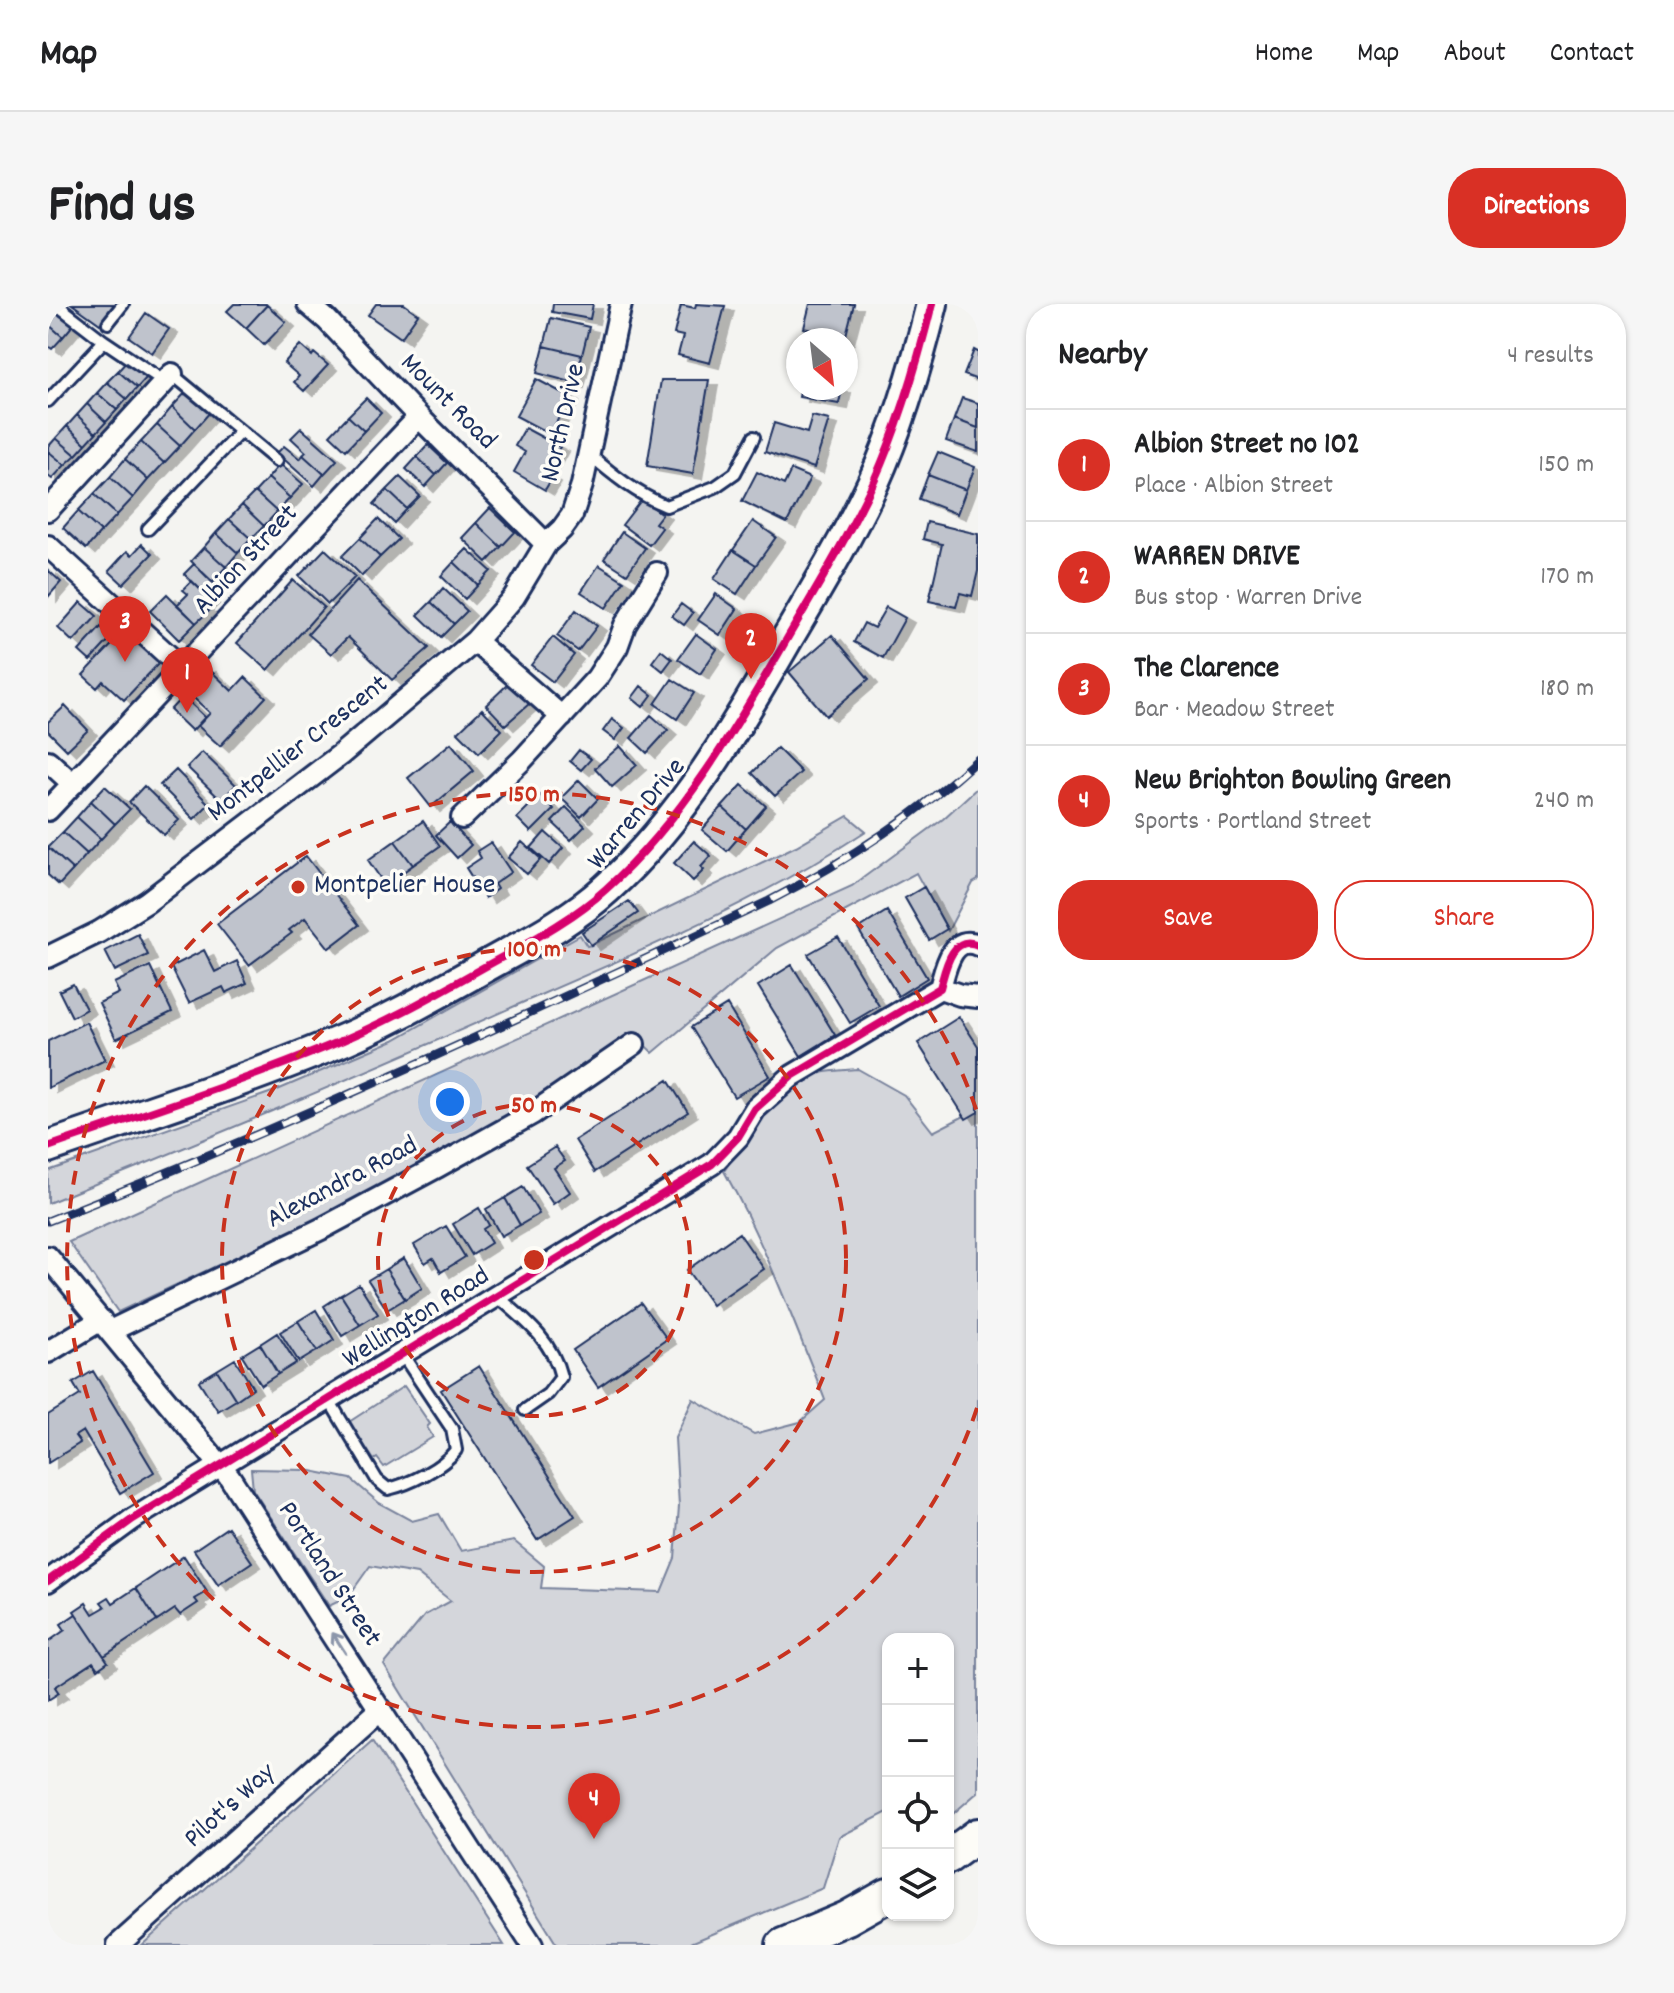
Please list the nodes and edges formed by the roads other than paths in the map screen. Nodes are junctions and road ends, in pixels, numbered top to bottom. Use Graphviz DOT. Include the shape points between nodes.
graph roads {
  1 [pos="56,304"];
  2 [pos="123,304"];
  3 [pos="308,304"];
  4 [pos="621,304"];
  5 [pos="932,304"];
  6 [pos="334,312"];
  7 [pos="108,323"];
  8 [pos="104,341"];
  9 [pos="169,378"];
  10 [pos="48,401"];
  11 [pos="419,417"];
  12 [pos="241,431"];
  13 [pos="754,437"];
  14 [pos="588,453"];
  15 [pos="277,461"];
  16 [pos="48,510"];
  17 [pos="148,529"];
  18 [pos="546,544"];
  19 [pos="48,546"];
  20 [pos="657,573"];
  21 [pos="475,641"];
  22 [pos="183,669"];
  23 [pos="562,717"];
  24 [pos="48,761"];
  25 [pos="73,784"];
  26 [pos="48,810"];
  27 [pos="462,818"];
  28 [pos="978,945"];
  29 [pos="48,957"];
  30 [pos="940,988"];
  31 [pos="978,997"];
  32 [pos="634,1044"];
  33 [pos="48,1147"];
  34 [pos="48,1257"];
  35 [pos="497,1296"];
  36 [pos="105,1326"];
  37 [pos="48,1352"];
  38 [pos="402,1354"];
  39 [pos="329,1400"];
  40 [pos="525,1410"];
  41 [pos="225,1471"];
  42 [pos="48,1581"];
  43 [pos="381,1709"];
  44 [pos="978,1835"];
  45 [pos="954,1853"];
  46 [pos="882,1898"];
  47 [pos="118,1945"];
  48 [pos="532,1945"];
  49 [pos="783,1945"];
  1 -- 8 [label="lane"];
  2 -- 7 [label="lane"];
  3 -- 6 [label="street, Mount Road"];
  4 -- 14 [label="street, North Drive"];
  5 -- 33 [label="street, Warren Drive" via="873,483 831,563 739,723 661,830 604,891 531,941 339,1041"];
  6 -- 11 [label="street, Mount Road"];
  8 -- 9 [label="lane"];
  8 -- 10 [label="lane"];
  9 -- 12 [label="lane"];
  9 -- 16 [label="street"];
  11 -- 18 [label="street, Mount Road"];
  11 -- 22 [label="street, Albion Street"];
  12 -- 15 [label="lane"];
  12 -- 17 [label="lane"];
  13 -- 14 [label="lane" via="735,473 715,487 666,506 618,479"];
  14 -- 18 [label="street, North Drive" via="572,515"];
  18 -- 21 [label="street, Montpellier Crescent" via="514,597"];
  19 -- 22 [label="street"];
  20 -- 23 [label="street" via="597,678"];
  21 -- 23 [label="street"];
  21 -- 29 [label="street, Montpellier Crescent" via="340,755 160,892"];
  22 -- 25 [label="street, Albion Street"];
  23 -- 27 [label="street"];
  24 -- 25 [label="street"];
  25 -- 26 [label="street, Albion Street"];
  28 -- 30 [label="street" via="959,945 948,958"];
  30 -- 31 [label="street"];
  30 -- 35 [label="street, Wellington Road" via="792,1076 755,1109 712,1164"];
  32 -- 36 [label="street, Alexandra Road" via="532,1114 321,1229"];
  34 -- 36 [label="street, Portland Street"];
  35 -- 38 [label="street, Wellington Road"];
  35 -- 40 [label="lane" via="539,1333 558,1364 561,1377"];
  36 -- 37 [label="street, Alexandra Road"];
  36 -- 41 [label="street, Portland Street"];
  38 -- 39 [label="street, Wellington Road"];
  38 -- 39 [label="lane" via="452,1429 456,1450 450,1458 388,1489 377,1480"];
  39 -- 41 [label="street, Wellington Road"];
  41 -- 42 [label="street, Wellington Road" via="133,1519"];
  43 -- 41 [label="street, Portland Street, one-way"];
  43 -- 47 [label="street, Pilot's Way"];
  43 -- 48 [label="street, Portland Street"];
  44 -- 45 [label="main road"];
  46 -- 49 [label="main road"];
}
